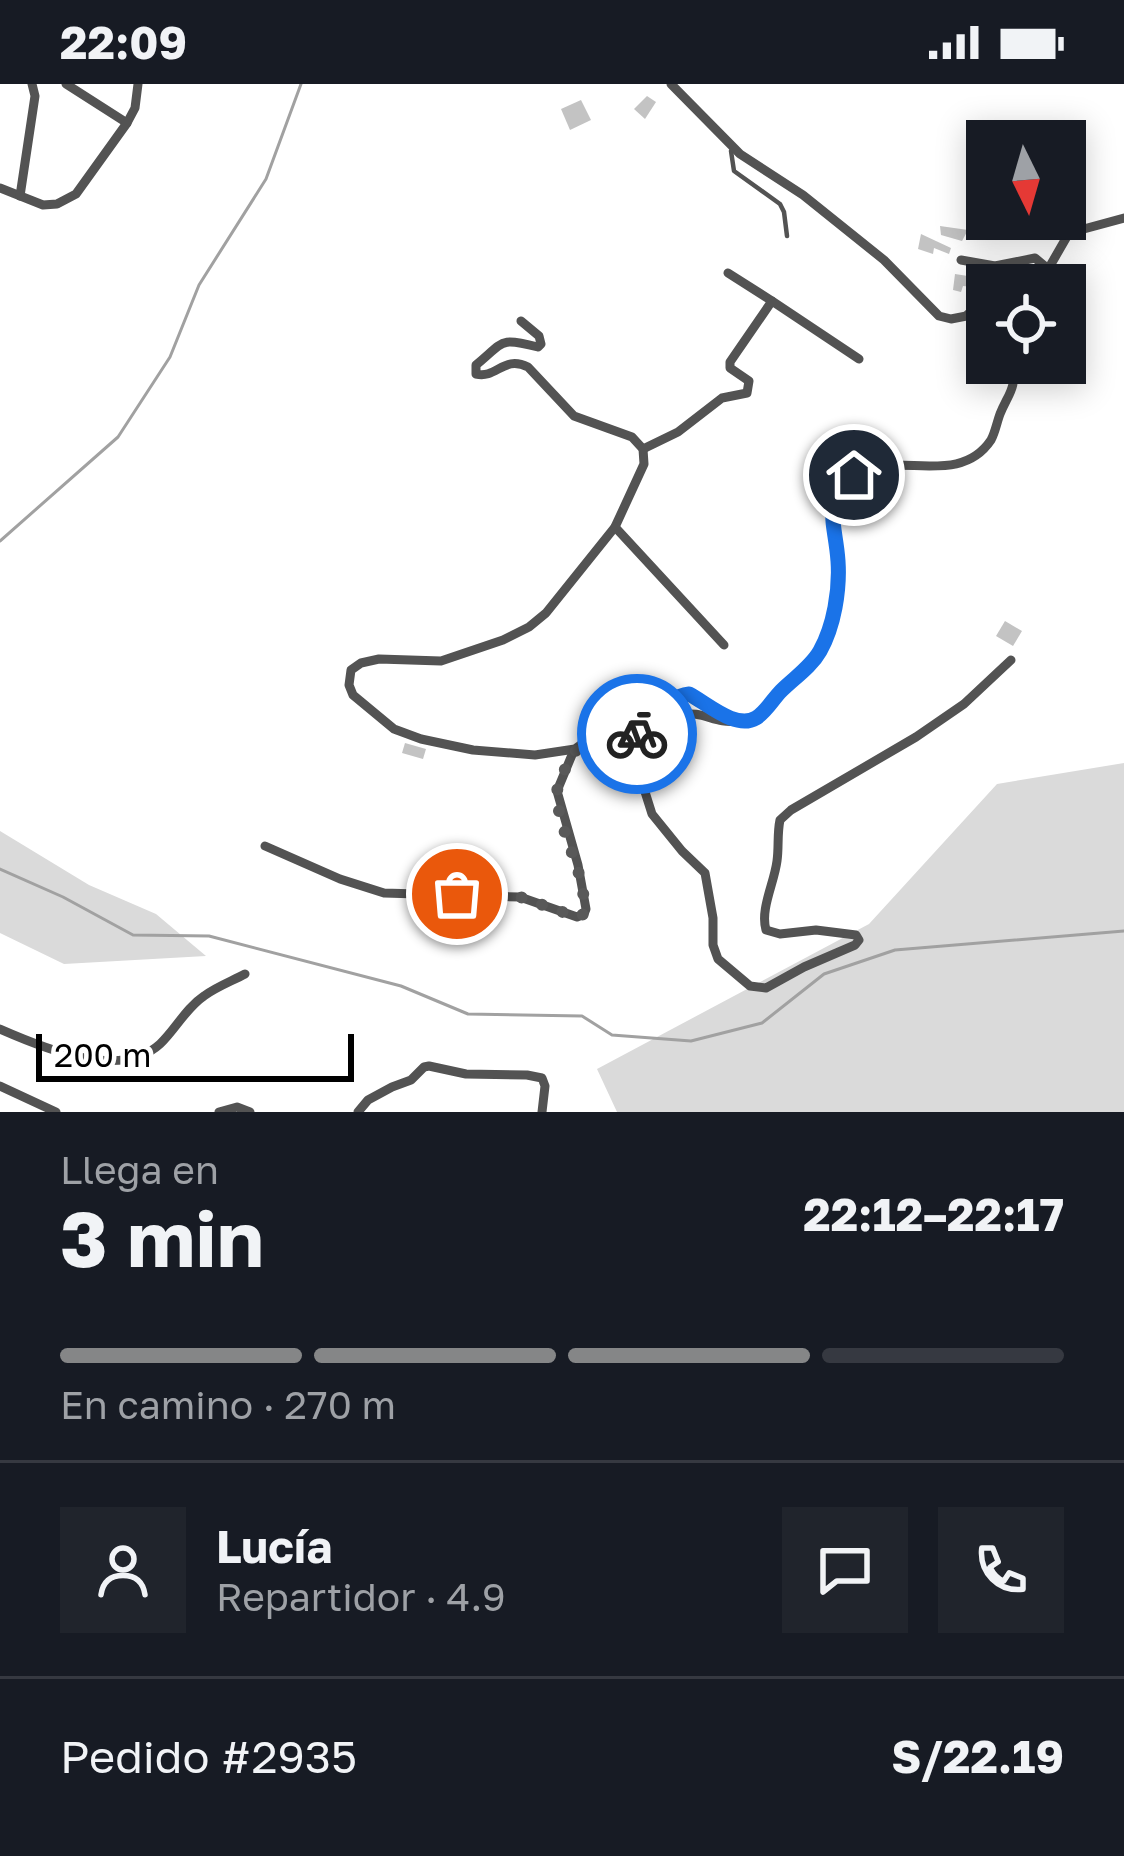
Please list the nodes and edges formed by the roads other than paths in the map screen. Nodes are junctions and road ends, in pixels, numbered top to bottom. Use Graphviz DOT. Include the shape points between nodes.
graph roads {
  1 [pos="32,84"];
  2 [pos="65,84"];
  3 [pos="138,84"];
  4 [pos="671,84"];
  5 [pos="127,123"];
  6 [pos="731,146"];
  7 [pos="0,188"];
  8 [pos="20,196"];
  9 [pos="1124,218"];
  10 [pos="787,236"];
  11 [pos="961,260"];
  12 [pos="984,264"];
  13 [pos="1005,264"];
  14 [pos="1044,264"];
  15 [pos="1051,264"];
  16 [pos="728,273"];
  17 [pos="772,301"];
  18 [pos="964,317"];
  19 [pos="521,321"];
  20 [pos="859,358"];
  21 [pos="1013,384"];
  22 [pos="643,449"];
  23 [pos="615,527"];
  24 [pos="724,645"];
  25 [pos="1011,660"];
  26 [pos="736,721"];
  27 [pos="575,749"];
  28 [pos="265,846"];
  29 [pos="245,974"];
  30 [pos="0,1029"];
  31 [pos="0,1086"];
  32 [pos="56,1112"];
  33 [pos="219,1112"];
  34 [pos="250,1112"];
  35 [pos="358,1112"];
  36 [pos="542,1112"];
  1 -- 8 [label="street"];
  2 -- 5 [label="street"];
  3 -- 5 [label="street"];
  4 -- 6 [label="street"];
  5 -- 8 [label="street" via="69,200 43,205"];
  6 -- 10 [label="lane" via="734,171 780,204"];
  6 -- 18 [label="street" via="884,260 939,316"];
  7 -- 8 [label="street"];
  9 -- 15 [label="street" via="1069,233"];
  11 -- 12 [label="street"];
  13 -- 14 [label="street"];
  16 -- 17 [label="street"];
  17 -- 20 [label="street"];
  17 -- 22 [label="street" via="730,362 749,381 747,393 722,398"];
  19 -- 22 [label="street" via="541,344 503,341 476,374 504,364 528,367 574,416 632,437"];
  21 -- 26 [label="street" via="991,440 971,458 949,466 867,466 837,494 838,578 826,640 760,715"];
  22 -- 23 [label="street" via="644,464"];
  23 -- 24 [label="street"];
  23 -- 27 [label="street" via="529,627 441,661 361,663 348,677 367,707 422,739 536,755"];
  25 -- 26 [label="street" via="964,704 780,820 766,930 817,929 859,940 766,988 750,986 718,959 705,872 652,814 640,776 642,760 682,715"];
  26 -- 27 [label="street" via="683,694 640,734 601,736"];
  27 -- 28 [label="street" via="557,791 586,909 577,917 520,897 384,893"];
  29 -- 30 [label="street" via="202,997 138,1058 47,1051"];
  31 -- 32 [label="street"];
  33 -- 34 [label="street"];
  35 -- 36 [label="street" via="426,1066 542,1078"];
}
